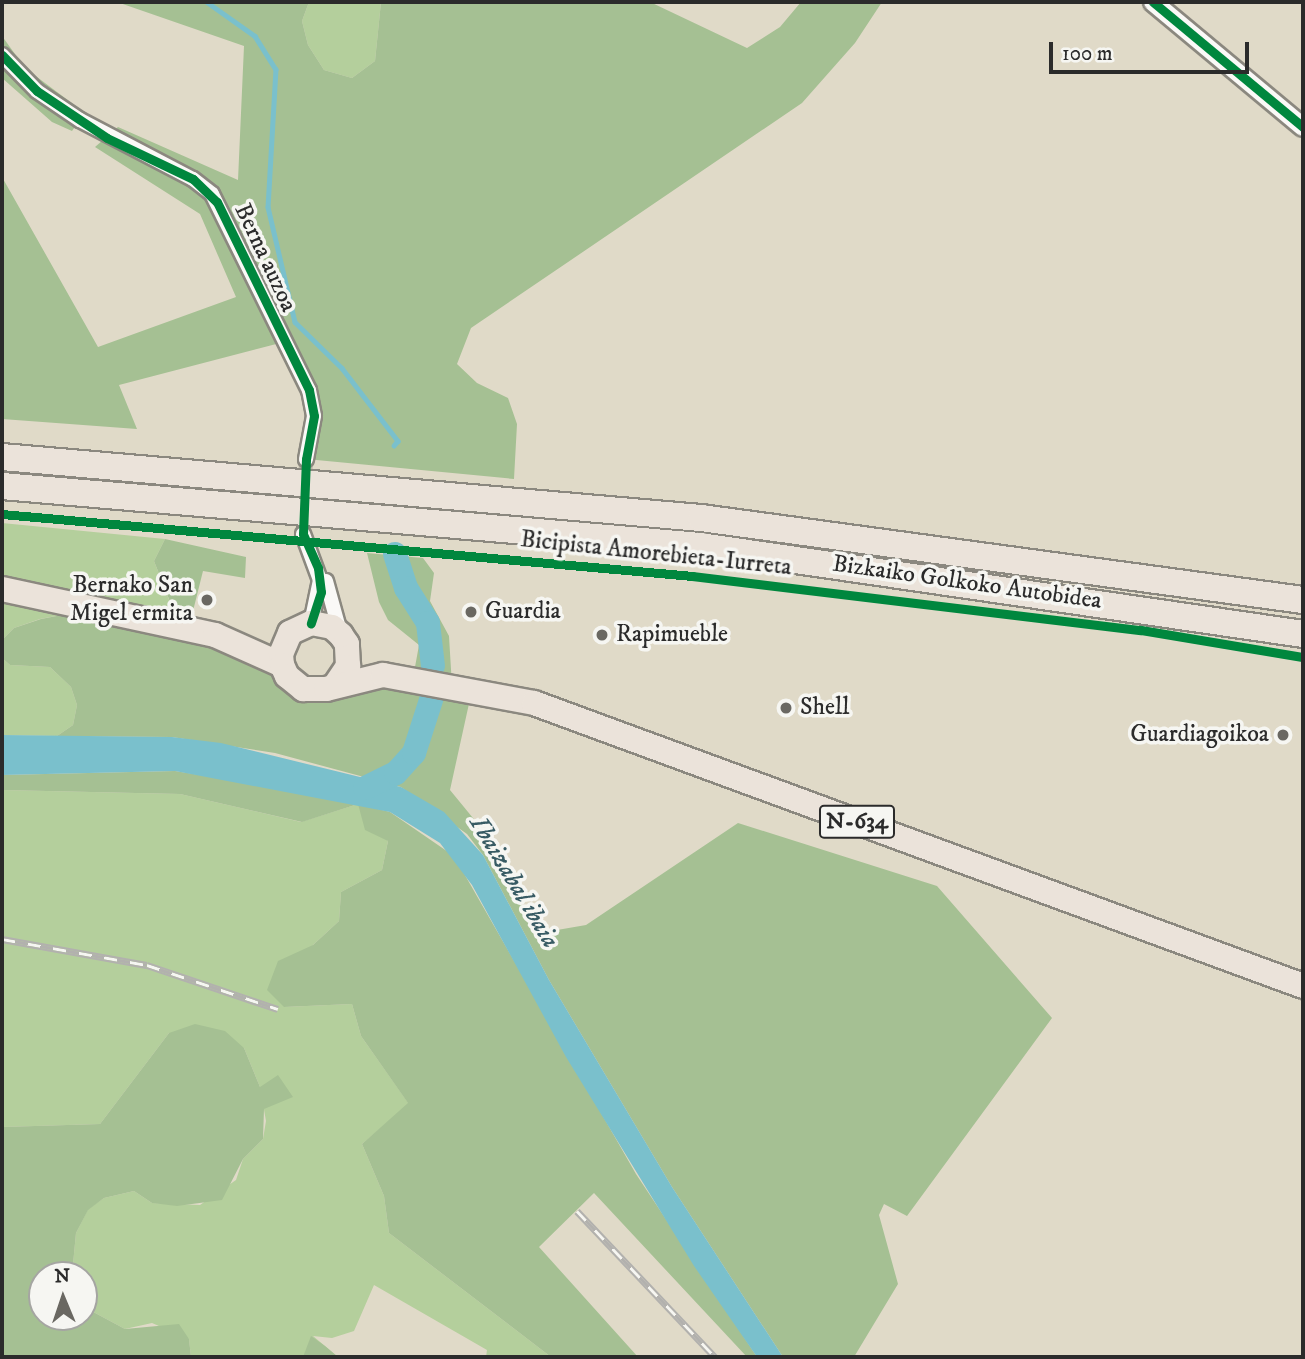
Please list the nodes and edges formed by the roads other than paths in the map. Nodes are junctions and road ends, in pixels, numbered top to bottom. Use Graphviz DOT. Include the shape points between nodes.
graph roads {
  1 [pos="1153,2"];
  2 [pos="2,55"];
  3 [pos="1303,127"];
  4 [pos="2,457"];
  5 [pos="306,459"];
  6 [pos="2,486"];
  7 [pos="303,534"];
  8 [pos="318,568"];
  9 [pos="2,589"];
  10 [pos="49,600"];
  11 [pos="1303,600"];
  12 [pos="2,603"];
  13 [pos="301,628"];
  14 [pos="1303,634"];
  15 [pos="215,635"];
  16 [pos="344,639"];
  17 [pos="282,665"];
  18 [pos="407,676"];
  19 [pos="336,684"];
  20 [pos="1303,986"];
  1 -- 3 [label="street"];
  2 -- 5 [label="street, Berna auzoa" via="37,91 80,120 193,179 212,194 310,391 314,416"];
  4 -- 11 [label="highway, Bizkaiko Golkoko Autobidea" via="701,518"];
  6 -- 14 [label="highway, Bizkaiko Golkoko Autobidea" via="700,546"];
  7 -- 8 [label="street"];
  8 -- 13 [label="street" via="321,592"];
  8 -- 16 [label="street" via="326,579"];
  9 -- 10 [label="highway, N-634"];
  10 -- 12 [label="highway"];
  10 -- 15 [label="highway, N-634"];
  13 -- 15 [label="highway, N-634"];
  13 -- 16 [label="highway, N-634" via="332,627"];
  13 -- 17 [label="highway" via="281,653"];
  15 -- 17 [label="highway, N-634"];
  16 -- 18 [label="highway, N-634"];
  16 -- 19 [label="highway" via="348,666"];
  17 -- 19 [label="highway, N-634" via="303,689 315,691"];
  18 -- 19 [label="highway, N-634" via="371,676"];
  18 -- 20 [label="highway, N-634" via="534,703"];
}
